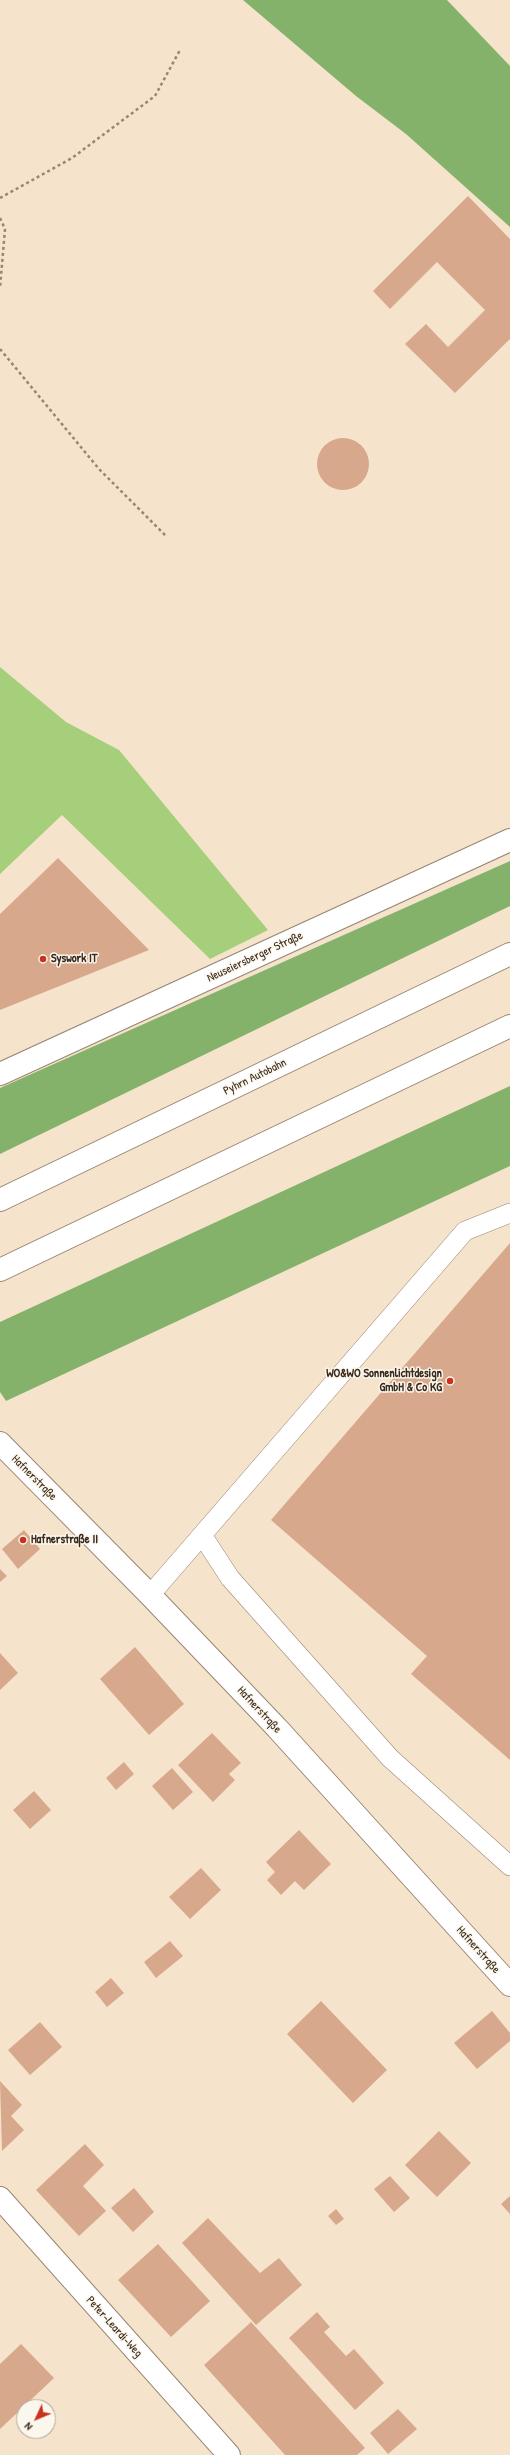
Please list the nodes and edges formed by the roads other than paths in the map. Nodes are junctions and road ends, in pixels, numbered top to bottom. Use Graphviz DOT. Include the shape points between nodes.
graph roads {
  1 [pos="510,840"];
  2 [pos="510,954"];
  3 [pos="510,1026"];
  4 [pos="0,1074"];
  5 [pos="0,1200"];
  6 [pos="510,1213"];
  7 [pos="0,1270"];
  8 [pos="0,1444"];
  9 [pos="202,1535"];
  10 [pos="150,1595"];
  11 [pos="510,1866"];
  12 [pos="510,1985"];
  13 [pos="0,2198"];
  14 [pos="229,2455"];
  1 -- 4 [label="main road, Neuseiersberger Straße"];
  2 -- 5 [label="main road, Pyhrn Autobahn"];
  3 -- 7 [label="main road"];
  6 -- 9 [label="lane" via="465,1231"];
  8 -- 10 [label="main road, Hafnerstraße"];
  9 -- 10 [label="lane"];
  9 -- 11 [label="lane" via="230,1578 390,1758"];
  10 -- 12 [label="main road, Hafnerstraße" via="277,1728"];
  13 -- 14 [label="main road, Peter-Leardi-Weg"];
}
